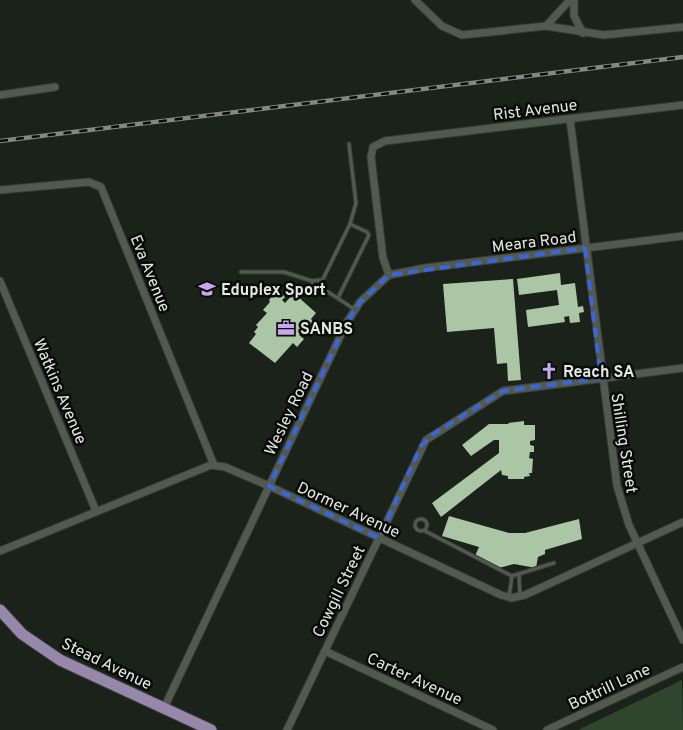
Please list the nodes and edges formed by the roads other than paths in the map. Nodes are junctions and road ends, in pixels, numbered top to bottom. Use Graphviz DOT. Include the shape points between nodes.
graph roads {
  1 [pos="415,0"];
  2 [pos="572,0"];
  3 [pos="546,26"];
  4 [pos="683,27"];
  5 [pos="583,32"];
  6 [pos="55,87"];
  7 [pos="0,94"];
  8 [pos="683,105"];
  9 [pos="570,119"];
  10 [pos="349,144"];
  11 [pos="0,190"];
  12 [pos="350,224"];
  13 [pos="683,236"];
  14 [pos="585,248"];
  15 [pos="240,272"];
  16 [pos="389,275"];
  17 [pos="0,281"];
  18 [pos="322,281"];
  19 [pos="312,282"];
  20 [pos="322,288"];
  21 [pos="338,298"];
  22 [pos="354,309"];
  23 [pos="683,368"];
  24 [pos="601,378"];
  25 [pos="214,465"];
  26 [pos="269,486"];
  27 [pos="96,511"];
  28 [pos="683,522"];
  29 [pos="425,530"];
  30 [pos="379,538"];
  31 [pos="637,543"];
  32 [pos="0,551"];
  33 [pos="554,563"];
  34 [pos="519,575"];
  35 [pos="512,576"];
  36 [pos="520,597"];
  37 [pos="509,598"];
  38 [pos="0,610"];
  39 [pos="683,640"];
  40 [pos="325,651"];
  41 [pos="683,667"];
  42 [pos="164,708"];
  43 [pos="211,730"];
  44 [pos="287,730"];
  45 [pos="493,730"];
  46 [pos="547,730"];
  1 -- 3 [label="street" via="442,26 456,34"];
  2 -- 3 [label="street"];
  2 -- 5 [label="street" via="574,16"];
  3 -- 5 [label="street"];
  4 -- 5 [label="street" via="611,35"];
  6 -- 7 [label="street"];
  8 -- 9 [label="street, Rist Avenue"];
  9 -- 14 [label="street, Shilling Street"];
  9 -- 16 [label="street, Rist Avenue" via="380,142 370,152 382,258"];
  10 -- 12 [label="lane" via="356,203"];
  11 -- 25 [label="street, Eva Avenue" via="89,182 101,187"];
  12 -- 18 [label="lane"];
  12 -- 21 [label="lane" via="369,235"];
  13 -- 14 [label="street, Meara Road"];
  14 -- 16 [label="street, Meara Road"];
  14 -- 24 [label="street, Shilling Street"];
  15 -- 19 [label="lane" via="284,272"];
  16 -- 22 [label="street, Wesley Road"];
  17 -- 27 [label="street, Watkins Avenue"];
  18 -- 19 [label="lane"];
  18 -- 20 [label="lane"];
  19 -- 20 [label="lane" via="313,290"];
  20 -- 21 [label="lane"];
  21 -- 22 [label="lane"];
  22 -- 26 [label="street, Wesley Road"];
  23 -- 24 [label="street, Cowgill Street"];
  24 -- 30 [label="street, Cowgill Street" via="503,391 432,435 421,446"];
  24 -- 31 [label="street, Shilling Street" via="616,486"];
  25 -- 26 [label="street, Dormer Avenue"];
  25 -- 27 [label="street"];
  26 -- 30 [label="street, Dormer Avenue"];
  26 -- 42 [label="street, Wesley Road"];
  27 -- 32 [label="street"];
  28 -- 31 [label="street, Dormer Avenue"];
  29 -- 29 [label="lane" via="420,532 416,529 418,520 426,522"];
  29 -- 35 [label="lane"];
  30 -- 37 [label="street, Dormer Avenue"];
  30 -- 40 [label="street, Cowgill Street"];
  31 -- 36 [label="street, Dormer Avenue"];
  31 -- 39 [label="street, Shilling Street"];
  33 -- 34 [label="lane"];
  34 -- 35 [label="lane"];
  34 -- 36 [label="lane"];
  35 -- 37 [label="lane"];
  36 -- 37 [label="street, Dormer Avenue"];
  38 -- 42 [label="main road, Stead Avenue" via="22,634 60,660"];
  40 -- 44 [label="street, Cowgill Street"];
  40 -- 45 [label="street, Carter Avenue"];
  41 -- 46 [label="street, Bottrill Lane"];
  42 -- 43 [label="main road, Stead Avenue"];
}
